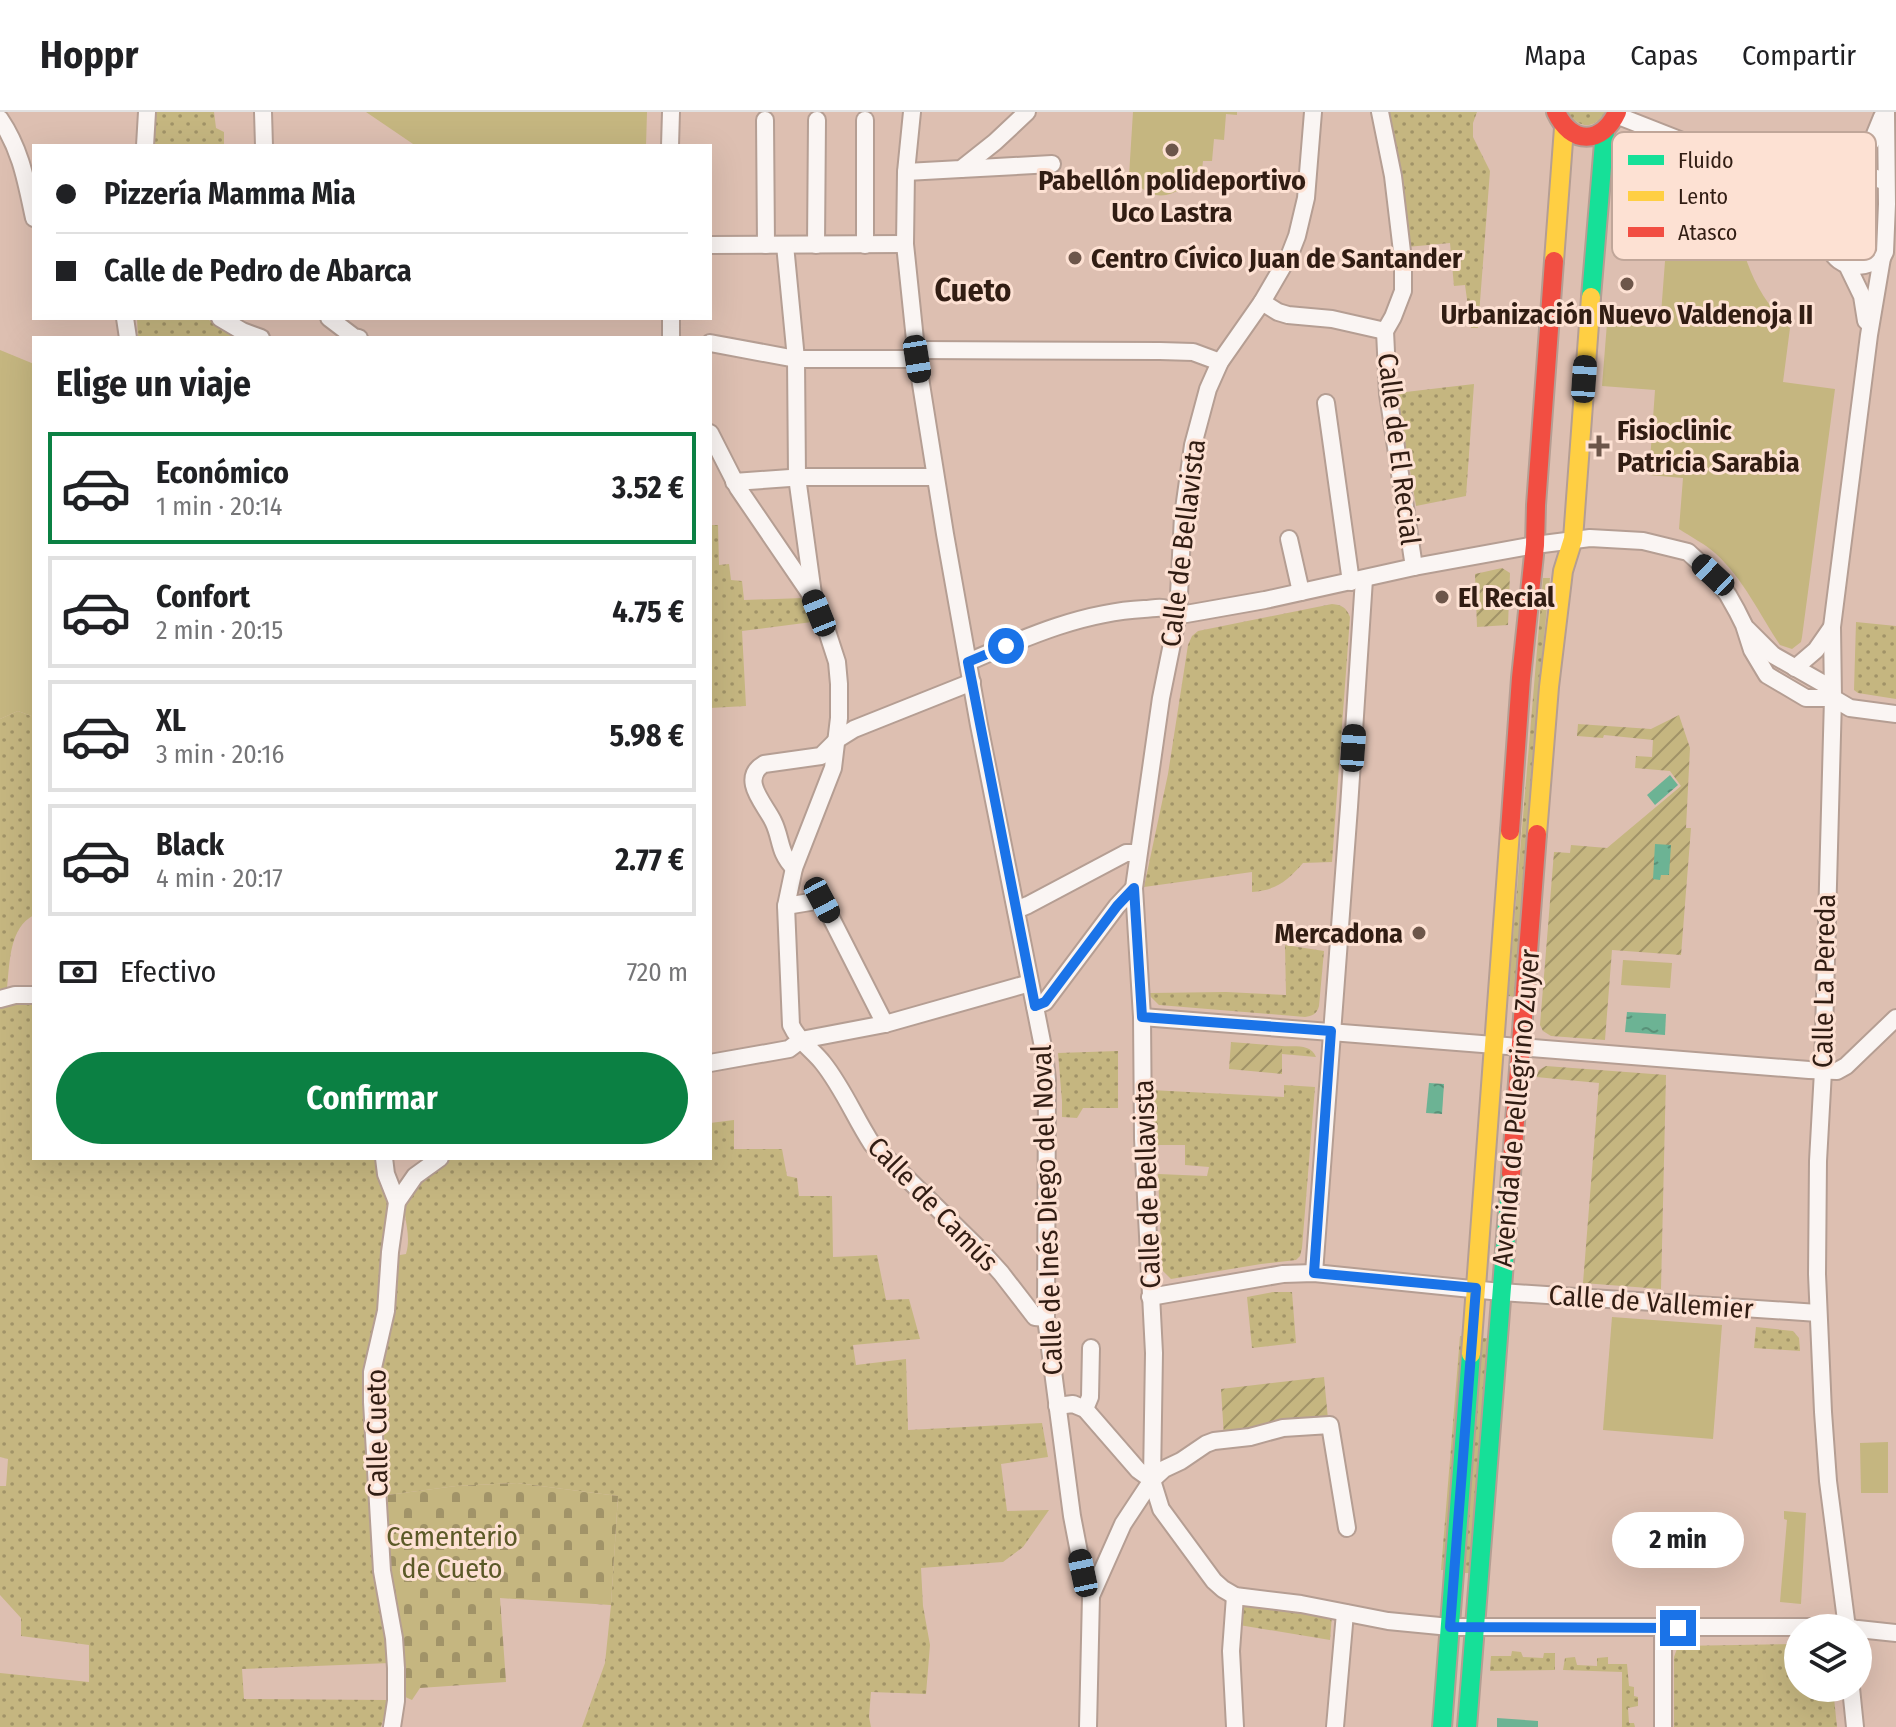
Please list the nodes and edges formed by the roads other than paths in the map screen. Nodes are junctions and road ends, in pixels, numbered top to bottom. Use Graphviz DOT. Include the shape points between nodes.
graph roads {
  1 [pos="147,112"];
  2 [pos="263,112"];
  3 [pos="671,112"];
  4 [pos="912,112"];
  5 [pos="1027,112"];
  6 [pos="1313,112"];
  7 [pos="1380,112"];
  8 [pos="1885,112"];
  9 [pos="1617,114"];
  10 [pos="0,119"];
  11 [pos="765,120"];
  12 [pos="817,120"];
  13 [pos="865,120"];
  14 [pos="1560,120"];
  15 [pos="1605,131"];
  16 [pos="1662,132"];
  17 [pos="1876,132"];
  18 [pos="145,144"];
  19 [pos="264,144"];
  20 [pos="670,144"];
  21 [pos="1052,164"];
  22 [pos="961,169"];
  23 [pos="906,172"];
  24 [pos="1876,178"];
  25 [pos="1886,182"];
  26 [pos="1891,206"];
  27 [pos="32,209"];
  28 [pos="905,244"];
  29 [pos="712,245"];
  30 [pos="766,245"];
  31 [pos="785,245"];
  32 [pos="816,245"];
  33 [pos="865,245"];
  34 [pos="1888,252"];
  35 [pos="1840,260"];
  36 [pos="1875,260"];
  37 [pos="1847,265"];
  38 [pos="1262,302"];
  39 [pos="223,320"];
  40 [pos="332,320"];
  41 [pos="1385,331"];
  42 [pos="1869,335"];
  43 [pos="256,336"];
  44 [pos="352,336"];
  45 [pos="712,343"];
  46 [pos="917,355"];
  47 [pos="796,359"];
  48 [pos="1216,369"];
  49 [pos="1326,403"];
  50 [pos="712,437"];
  51 [pos="797,477"];
  52 [pos="935,477"];
  53 [pos="734,482"];
  54 [pos="1289,539"];
  55 [pos="1573,539"];
  56 [pos="1535,545"];
  57 [pos="1414,567"];
  58 [pos="1357,581"];
  59 [pos="1301,592"];
  60 [pos="813,598"];
  61 [pos="1178,614"];
  62 [pos="1744,625"];
  63 [pos="1832,627"];
  64 [pos="968,662"];
  65 [pos="1795,668"];
  66 [pos="972,682"];
  67 [pos="1806,698"];
  68 [pos="1833,698"];
  69 [pos="1896,714"];
  70 [pos="1832,725"];
  71 [pos="838,739"];
  72 [pos="1138,853"];
  73 [pos="794,868"];
  74 [pos="1134,888"];
  75 [pos="786,906"];
  76 [pos="1016,910"];
  77 [pos="1030,983"];
  78 [pos="32,995"];
  79 [pos="0,999"];
  80 [pos="1035,1006"];
  81 [pos="1142,1017"];
  82 [pos="1896,1018"];
  83 [pos="885,1024"];
  84 [pos="1331,1031"];
  85 [pos="801,1040"];
  86 [pos="1494,1046"];
  87 [pos="1522,1047"];
  88 [pos="712,1063"];
  89 [pos="1823,1071"];
  90 [pos="384,1160"];
  91 [pos="437,1160"];
  92 [pos="397,1202"];
  93 [pos="1314,1273"];
  94 [pos="1476,1288"];
  95 [pos="1501,1292"];
  96 [pos="1150,1297"];
  97 [pos="1818,1313"];
  98 [pos="1046,1318"];
  99 [pos="1091,1348"];
  100 [pos="1057,1406"];
  101 [pos="1085,1409"];
  102 [pos="1152,1480"];
  103 [pos="1347,1528"];
  104 [pos="1091,1596"];
  105 [pos="1235,1596"];
  106 [pos="1345,1613"];
  107 [pos="1845,1614"];
  108 [pos="1450,1627"];
  109 [pos="1475,1627"];
  110 [pos="1663,1628"];
  111 [pos="1784,1628"];
  112 [pos="1872,1630"];
  113 [pos="1896,1633"];
  114 [pos="1852,1702"];
  115 [pos="392,1727"];
  116 [pos="1088,1727"];
  117 [pos="1235,1727"];
  118 [pos="1335,1727"];
  119 [pos="1442,1727"];
  120 [pos="1467,1727"];
  121 [pos="1663,1727"];
  122 [pos="1855,1727"];
  1 -- 18 [label="street"];
  2 -- 19 [label="street"];
  3 -- 20 [label="street"];
  4 -- 23 [label="street, Calle de Inés Diego del Noval"];
  5 -- 22 [label="street"];
  6 -- 38 [label="street, Calle de Bellavista" via="1306,198 1297,236"];
  7 -- 41 [label="street" via="1403,260 1403,291"];
  8 -- 17 [label="street"];
  8 -- 25 [label="street"];
  9 -- 15 [label="main road"];
  9 -- 16 [label="street"];
  10 -- 27 [label="street" via="16,145"];
  11 -- 30 [label="street"];
  12 -- 32 [label="street"];
  13 -- 33 [label="street"];
  14 -- 15 [label="main road" via="1581,137"];
  14 -- 56 [label="main road, Avenida de Pellegrino Zuyer"];
  15 -- 55 [label="main road, Avenida de Pellegrino Zuyer"];
  21 -- 22 [label="street"];
  22 -- 23 [label="street"];
  23 -- 28 [label="street, Calle de Inés Diego del Noval"];
  24 -- 25 [label="street"];
  25 -- 26 [label="street"];
  26 -- 34 [label="street"];
  28 -- 33 [label="street"];
  28 -- 46 [label="street, Calle de Inés Diego del Noval"];
  29 -- 30 [label="street"];
  30 -- 31 [label="street"];
  31 -- 32 [label="street"];
  31 -- 47 [label="street, Calle de Camús"];
  32 -- 33 [label="street"];
  34 -- 42 [label="street, Calle La Pereda"];
  35 -- 37 [label="street"];
  36 -- 37 [label="street"];
  37 -- 42 [label="street, Calle La Pereda" via="1862,296"];
  38 -- 41 [label="street" via="1288,315"];
  38 -- 48 [label="street, Calle de Bellavista"];
  39 -- 43 [label="street"];
  40 -- 44 [label="street"];
  41 -- 57 [label="street, Calle de El Recial" via="1388,394"];
  42 -- 63 [label="street, Calle La Pereda"];
  45 -- 47 [label="street"];
  46 -- 47 [label="street"];
  46 -- 48 [label="street" via="1193,352"];
  46 -- 52 [label="street, Calle de Inés Diego del Noval"];
  47 -- 51 [label="street, Calle de Camús"];
  48 -- 61 [label="street, Calle de Bellavista" via="1193,445"];
  49 -- 58 [label="street"];
  50 -- 53 [label="street, Calle de Camús"];
  51 -- 52 [label="street"];
  51 -- 53 [label="street"];
  51 -- 60 [label="street, Calle de Camús"];
  52 -- 64 [label="street, Calle de Inés Diego del Noval"];
  53 -- 60 [label="street, Calle de Camús"];
  54 -- 59 [label="street"];
  55 -- 56 [label="street, Calle de El Recial"];
  55 -- 62 [label="street, Calle de El Recial" via="1643,541 1688,552 1713,575"];
  55 -- 87 [label="main road, Avenida de Pellegrino Zuyer" via="1563,571 1549,687"];
  56 -- 57 [label="street, Calle de El Recial"];
  56 -- 86 [label="main road, Avenida de Pellegrino Zuyer"];
  57 -- 58 [label="street, Calle de El Recial"];
  58 -- 59 [label="street, Calle de El Recial"];
  58 -- 84 [label="street" via="1351,791"];
  59 -- 61 [label="street, Calle de El Recial"];
  60 -- 71 [label="street, Calle de Camús" via="837,662"];
  61 -- 64 [label="street, Calle de El Recial" via="1141,609 1080,619"];
  61 -- 72 [label="street, Calle de Bellavista"];
  62 -- 65 [label="street, Calle de El Recial" via="1773,655"];
  62 -- 67 [label="street, Calle de El Recial" via="1767,675"];
  63 -- 65 [label="street"];
  63 -- 68 [label="street, Calle La Pereda"];
  64 -- 66 [label="street, Calle de Inés Diego del Noval"];
  65 -- 68 [label="street, Calle de El Recial" via="1824,684"];
  66 -- 71 [label="street"];
  66 -- 76 [label="street, Calle de Inés Diego del Noval"];
  67 -- 68 [label="street"];
  67 -- 70 [label="street, Calle de El Recial"];
  68 -- 69 [label="street" via="1850,708"];
  68 -- 70 [label="street, Calle La Pereda"];
  70 -- 89 [label="street, Calle La Pereda"];
  71 -- 73 [label="street, Calle de Camús" via="828,782"];
  71 -- 73 [label="street" via="821,756 764,764 754,774 755,791 774,822 785,860"];
  72 -- 74 [label="street, Calle de Bellavista"];
  72 -- 76 [label="street" via="1126,853"];
  73 -- 75 [label="street, Calle de Camús"];
  74 -- 80 [label="street" via="1045,1002"];
  74 -- 81 [label="street, Calle de Bellavista"];
  75 -- 83 [label="street" via="822,900"];
  75 -- 85 [label="street, Calle de Camús" via="791,1025"];
  76 -- 77 [label="street, Calle de Inés Diego del Noval"];
  77 -- 80 [label="street, Calle de Inés Diego del Noval"];
  77 -- 83 [label="street"];
  78 -- 79 [label="street"];
  80 -- 98 [label="street, Calle de Inés Diego del Noval" via="1048,1102"];
  81 -- 84 [label="street"];
  81 -- 96 [label="street, Calle de Bellavista"];
  82 -- 89 [label="street" via="1846,1066"];
  83 -- 85 [label="street"];
  84 -- 86 [label="street"];
  84 -- 93 [label="street"];
  85 -- 88 [label="street" via="789,1049"];
  85 -- 98 [label="street, Calle de Camús" via="825,1065 872,1144 981,1251 1035,1317"];
  86 -- 87 [label="street"];
  86 -- 94 [label="main road, Avenida de Pellegrino Zuyer"];
  87 -- 89 [label="street"];
  87 -- 95 [label="main road, Avenida de Pellegrino Zuyer"];
  89 -- 97 [label="street, Calle La Pereda"];
  90 -- 92 [label="street"];
  91 -- 92 [label="street" via="415,1176"];
  92 -- 115 [label="street, Calle Cueto" via="386,1311 372,1372 382,1571 396,1668"];
  93 -- 94 [label="street, Calle de Vallemier"];
  93 -- 96 [label="street, Calle de Vallemier"];
  94 -- 95 [label="street, Calle de Vallemier"];
  94 -- 108 [label="main road, Avenida de Pellegrino Zuyer"];
  95 -- 97 [label="street, Calle de Vallemier"];
  95 -- 109 [label="main road, Avenida de Pellegrino Zuyer"];
  96 -- 102 [label="street, Calle de Bellavista"];
  97 -- 107 [label="street, Calle La Pereda" via="1828,1481"];
  98 -- 100 [label="street, Calle de Inés Diego del Noval"];
  99 -- 101 [label="street"];
  100 -- 101 [label="street"];
  100 -- 104 [label="street, Calle de Inés Diego del Noval" via="1078,1550"];
  101 -- 102 [label="street"];
  102 -- 103 [label="street" via="1214,1441 1330,1425"];
  102 -- 104 [label="street" via="1123,1524"];
  102 -- 105 [label="street, Calle de Bellavista" via="1161,1509 1214,1581"];
  104 -- 116 [label="street, Calle de Inés Diego del Noval"];
  105 -- 106 [label="street"];
  105 -- 117 [label="street"];
  106 -- 108 [label="street"];
  106 -- 118 [label="street"];
  108 -- 109 [label="street"];
  108 -- 119 [label="main road, Avenida de Pellegrino Zuyer"];
  109 -- 110 [label="street"];
  109 -- 120 [label="main road, Avenida de Pellegrino Zuyer"];
  110 -- 111 [label="street"];
  110 -- 121 [label="street"];
  112 -- 113 [label="street"];
  114 -- 122 [label="street"];
}
